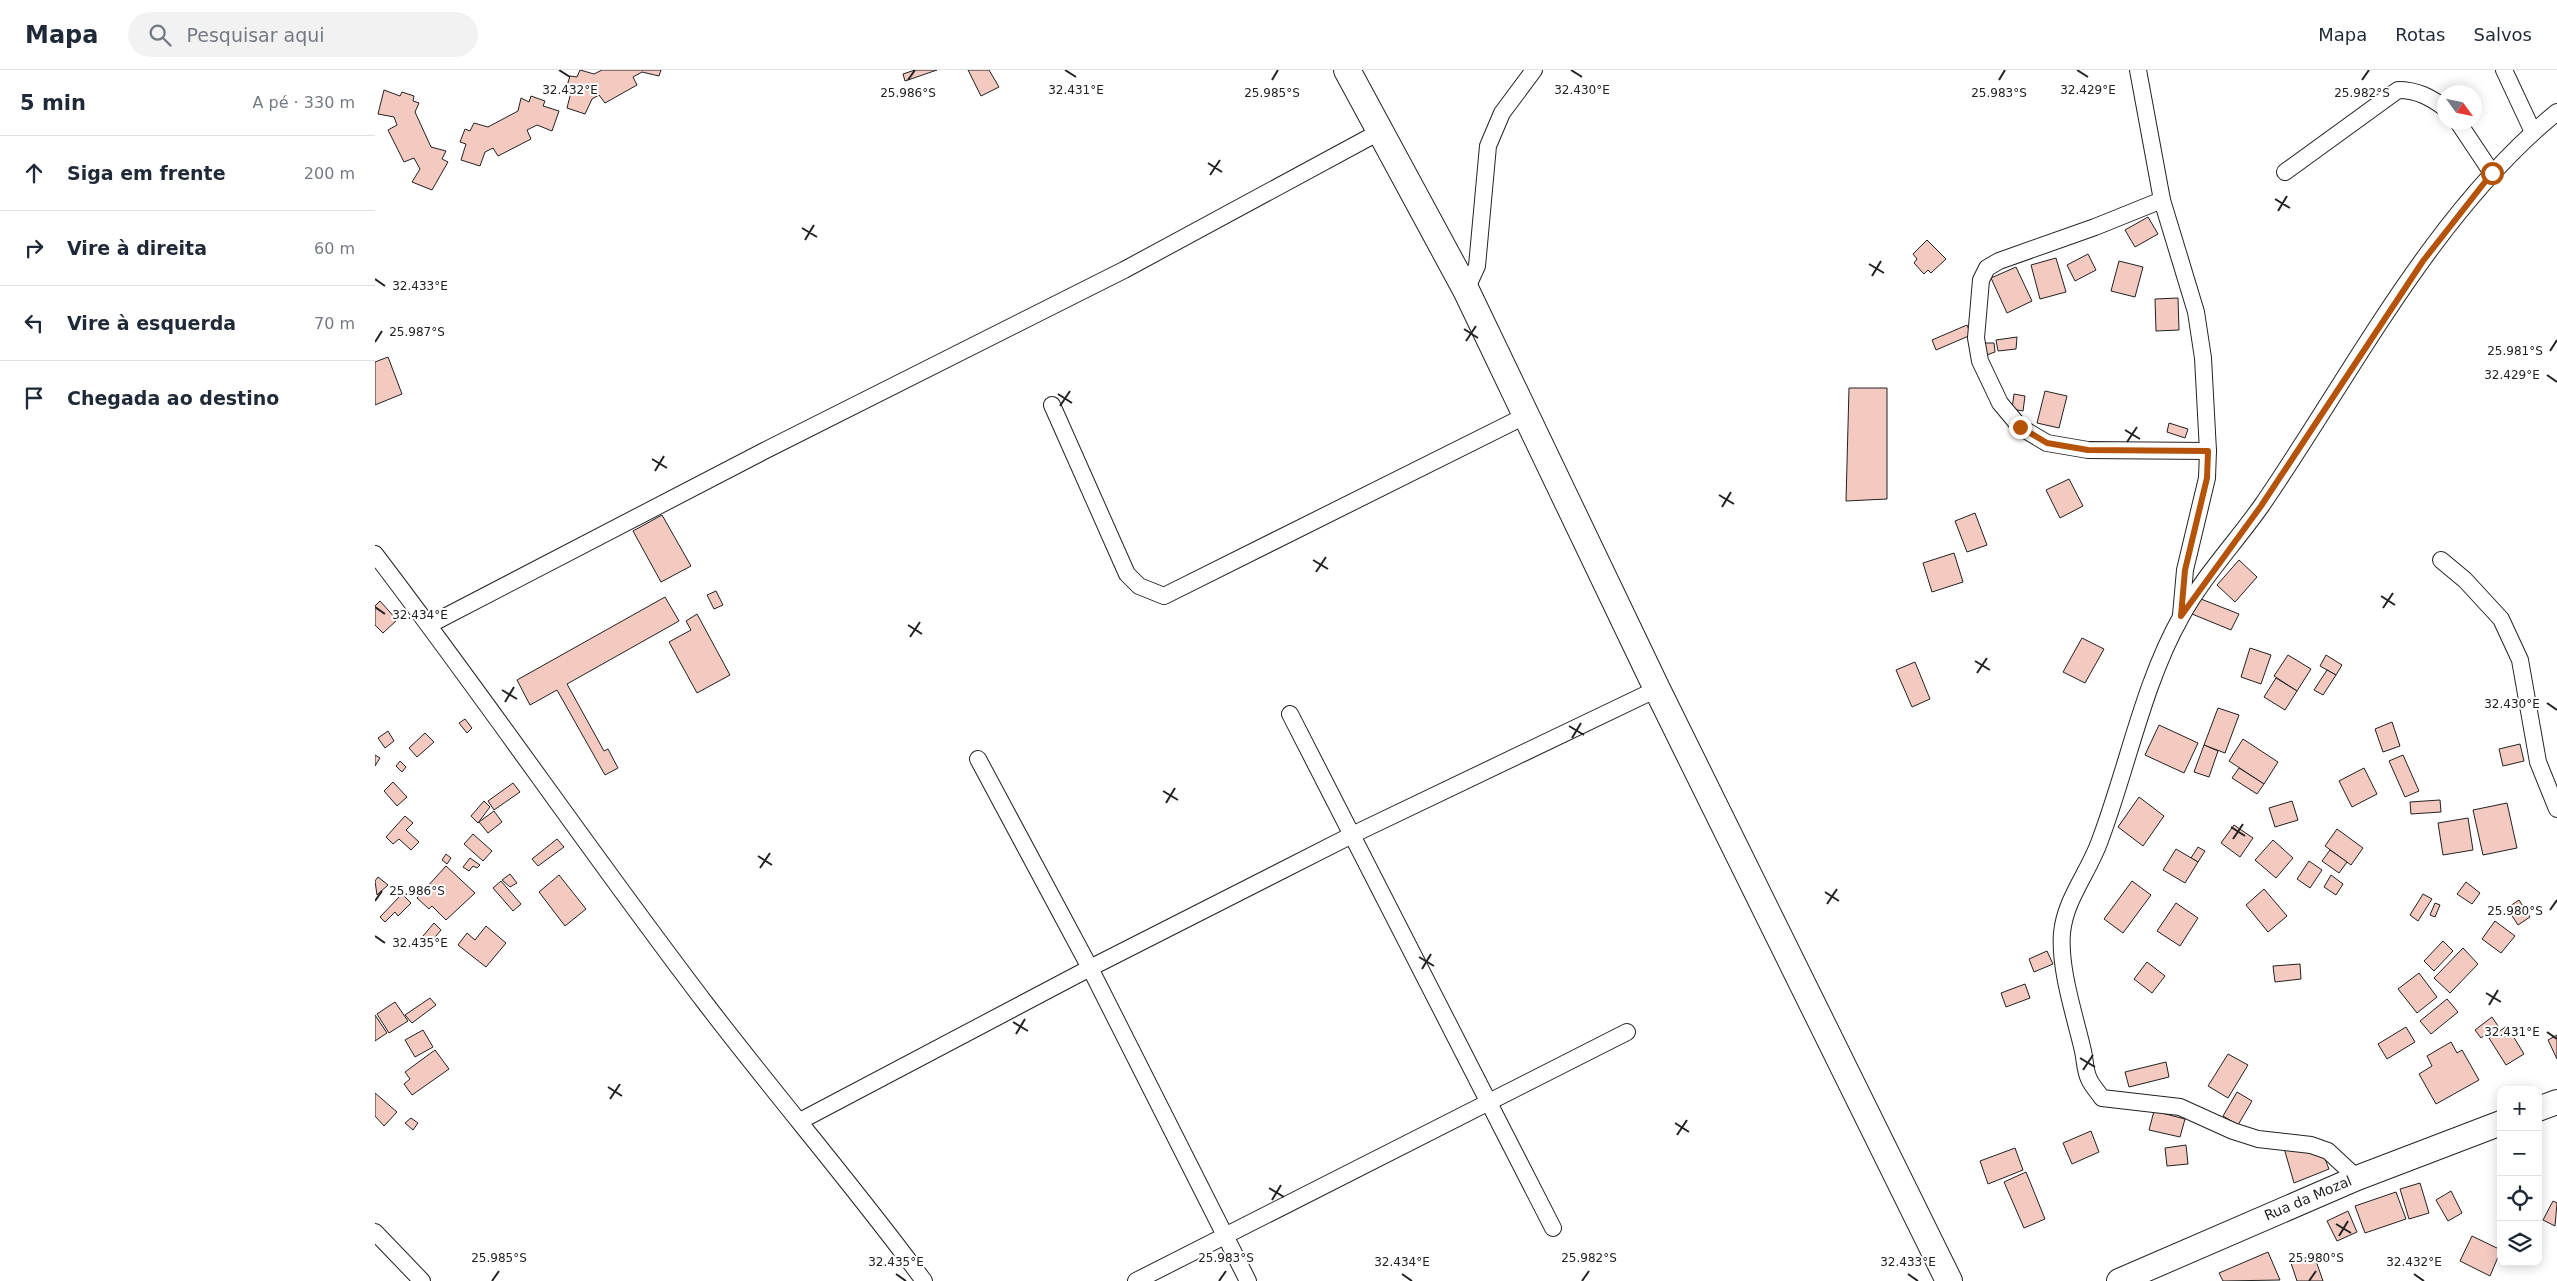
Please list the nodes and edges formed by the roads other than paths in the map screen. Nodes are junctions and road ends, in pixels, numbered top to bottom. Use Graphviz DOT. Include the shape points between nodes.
graph roads {
  1 [pos="1347,70"];
  2 [pos="1534,70"];
  3 [pos="2139,70"];
  4 [pos="2504,70"];
  5 [pos="2437,102"];
  6 [pos="2557,112"];
  7 [pos="2462,130"];
  8 [pos="1381,131"];
  9 [pos="2533,132"];
  10 [pos="2285,172"];
  11 [pos="2492,173"];
  12 [pos="2162,200"];
  13 [pos="1466,290"];
  14 [pos="1051,405"];
  15 [pos="1525,416"];
  16 [pos="2208,451"];
  17 [pos="375,554"];
  18 [pos="2441,560"];
  19 [pos="2181,616"];
  20 [pos="429,625"];
  21 [pos="1657,689"];
  22 [pos="1290,714"];
  23 [pos="978,759"];
  24 [pos="2557,810"];
  25 [pos="1352,835"];
  26 [pos="1090,968"];
  27 [pos="1627,1032"];
  28 [pos="1489,1101"];
  29 [pos="2557,1102"];
  30 [pos="2542,1108"];
  31 [pos="800,1121"];
  32 [pos="2497,1125"];
  33 [pos="2357,1178"];
  34 [pos="1553,1228"];
  35 [pos="375,1232"];
  36 [pos="1225,1236"];
  37 [pos="422,1281"];
  38 [pos="924,1281"];
  39 [pos="1136,1281"];
  40 [pos="1248,1281"];
  41 [pos="1949,1281"];
  42 [pos="2119,1281"];
  1 -- 8 [label="main road"];
  2 -- 13 [label="street" via="1502,112 1488,146 1477,266"];
  3 -- 12 [label="street"];
  4 -- 9 [label="street"];
  5 -- 10 [label="street" via="2412,90 2398,90"];
  6 -- 9 [label="street"];
  7 -- 11 [label="street"];
  8 -- 13 [label="main road"];
  8 -- 20 [label="street" via="1124,270"];
  9 -- 11 [label="street"];
  11 -- 19 [label="street" via="2423,261 2261,506"];
  12 -- 16 [label="street" via="2196,312 2203,358"];
  12 -- 16 [label="street" via="1987,268 1981,280 1976,338 1980,361 1999,403 2020,427 2047,443 2088,450"];
  13 -- 15 [label="main road"];
  14 -- 15 [label="street" via="1127,574 1139,586 1164,596"];
  15 -- 21 [label="main road"];
  16 -- 19 [label="street" via="2207,478 2185,570"];
  17 -- 20 [label="street"];
  18 -- 24 [label="street" via="2465,580 2505,627 2520,660 2538,762"];
  19 -- 33 [label="street" via="2154,677 2099,845 2072,897 2065,918 2062,935 2064,963 2089,1079 2102,1098 2180,1107 2258,1139 2311,1145 2328,1151"];
  20 -- 31 [label="street" via="595,857"];
  21 -- 25 [label="street"];
  21 -- 41 [label="main road"];
  22 -- 25 [label="street"];
  23 -- 26 [label="street"];
  25 -- 26 [label="street"];
  25 -- 28 [label="street"];
  26 -- 31 [label="street"];
  26 -- 36 [label="street"];
  27 -- 28 [label="street"];
  28 -- 34 [label="street"];
  28 -- 36 [label="street"];
  29 -- 30 [label="main road"];
  31 -- 38 [label="street"];
  32 -- 33 [label="main road, Rua da Mozal"];
  33 -- 42 [label="main road, Rua da Mozal"];
  35 -- 37 [label="street"];
  36 -- 39 [label="street"];
  36 -- 40 [label="street"];
}
